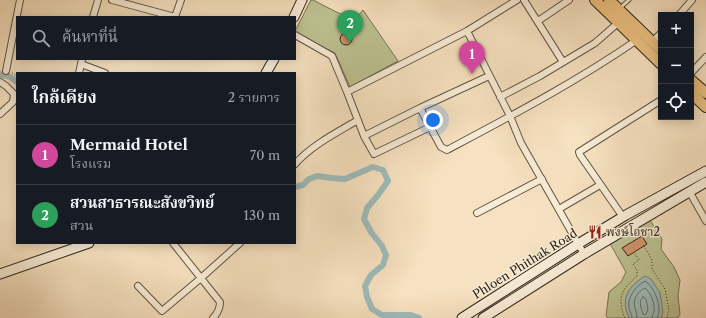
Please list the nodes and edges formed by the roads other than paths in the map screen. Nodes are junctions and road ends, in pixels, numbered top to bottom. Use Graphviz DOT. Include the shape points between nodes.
graph roads {
  1 [pos="20,0"];
  2 [pos="98,0"];
  3 [pos="112,0"];
  4 [pos="181,0"];
  5 [pos="302,0"];
  6 [pos="517,0"];
  7 [pos="524,0"];
  8 [pos="569,0"];
  9 [pos="595,0"];
  10 [pos="609,0"];
  11 [pos="629,0"];
  12 [pos="692,0"];
  13 [pos="619,10"];
  14 [pos="682,12"];
  15 [pos="17,16"];
  16 [pos="93,16"];
  17 [pos="171,16"];
  18 [pos="175,16"];
  19 [pos="294,16"];
  20 [pos="16,21"];
  21 [pos="538,21"];
  22 [pos="618,22"];
  23 [pos="466,31"];
  24 [pos="658,36"];
  25 [pos="296,37"];
  26 [pos="637,40"];
  27 [pos="652,42"];
  28 [pos="659,48"];
  29 [pos="706,57"];
  30 [pos="273,60"];
  31 [pos="81,61"];
  32 [pos="658,61"];
  33 [pos="563,62"];
  34 [pos="694,70"];
  35 [pos="6,72"];
  36 [pos="78,72"];
  37 [pos="103,72"];
  38 [pos="267,72"];
  39 [pos="489,76"];
  40 [pos="0,82"];
  41 [pos="694,83"];
  42 [pos="348,92"];
  43 [pos="706,94"];
  44 [pos="694,96"];
  45 [pos="500,97"];
  46 [pos="658,102"];
  47 [pos="706,107"];
  48 [pos="420,108"];
  49 [pos="0,114"];
  50 [pos="510,116"];
  51 [pos="358,120"];
  52 [pos="430,127"];
  53 [pos="364,136"];
  54 [pos="296,163"];
  55 [pos="706,171"];
  56 [pos="542,179"];
  57 [pos="706,182"];
  58 [pos="600,184"];
  59 [pos="689,191"];
  60 [pos="559,209"];
  61 [pos="477,213"];
  62 [pos="622,217"];
  63 [pos="706,220"];
  64 [pos="86,244"];
  65 [pos="174,244"];
  66 [pos="239,244"];
  67 [pos="578,244"];
  68 [pos="584,254"];
  69 [pos="0,274"];
  70 [pos="201,278"];
  71 [pos="138,286"];
  72 [pos="213,318"];
  73 [pos="462,318"];
  74 [pos="483,318"];
  1 -- 15 [label="street"];
  2 -- 16 [label="street"];
  3 -- 17 [label="street"];
  4 -- 18 [label="street"];
  5 -- 19 [label="main road"];
  6 -- 23 [label="street"];
  7 -- 21 [label="street"];
  8 -- 21 [label="street"];
  9 -- 22 [label="main road"];
  10 -- 13 [label="main road"];
  11 -- 13 [label="lane"];
  12 -- 14 [label="street"];
  13 -- 27 [label="main road"];
  20 -- 35 [label="street"];
  21 -- 33 [label="street"];
  22 -- 26 [label="main road"];
  22 -- 33 [label="street" via="594,43"];
  23 -- 39 [label="street"];
  23 -- 42 [label="street"];
  24 -- 27 [label="street"];
  25 -- 42 [label="street" via="332,56"];
  26 -- 32 [label="main road"];
  26 -- 50 [label="street"];
  27 -- 28 [label="main road"];
  29 -- 34 [label="street"];
  30 -- 38 [label="main road"];
  31 -- 36 [label="street"];
  31 -- 37 [label="street"];
  33 -- 45 [label="street"];
  39 -- 45 [label="street"];
  39 -- 48 [label="street"];
  40 -- 49 [label="street" via="14,94 13,102"];
  41 -- 43 [label="main road"];
  42 -- 51 [label="street"];
  44 -- 47 [label="main road"];
  45 -- 50 [label="street"];
  46 -- 58 [label="street" via="579,152"];
  48 -- 52 [label="street"];
  48 -- 53 [label="street"];
  50 -- 52 [label="street" via="446,150 441,147"];
  50 -- 56 [label="street" via="521,143"];
  51 -- 53 [label="street"];
  51 -- 54 [label="street" via="318,144"];
  52 -- 53 [label="street" via="374,154"];
  55 -- 62 [label="main road, Phloen Phithak Road"];
  56 -- 60 [label="street"];
  56 -- 61 [label="street"];
  57 -- 59 [label="main road, Phloen Phithak Road"];
  58 -- 60 [label="street"];
  58 -- 62 [label="street"];
  59 -- 63 [label="street"];
  59 -- 68 [label="main road, Phloen Phithak Road"];
  60 -- 67 [label="street"];
  62 -- 67 [label="main road, Phloen Phithak Road"];
  64 -- 69 [label="main road"];
  65 -- 70 [label="street"];
  66 -- 70 [label="street"];
  67 -- 68 [label="street"];
  67 -- 73 [label="main road, Phloen Phithak Road"];
  68 -- 74 [label="main road, Phloen Phithak Road"];
  70 -- 71 [label="street" via="162,311"];
  70 -- 72 [label="street" via="220,302 220,310"];
}
